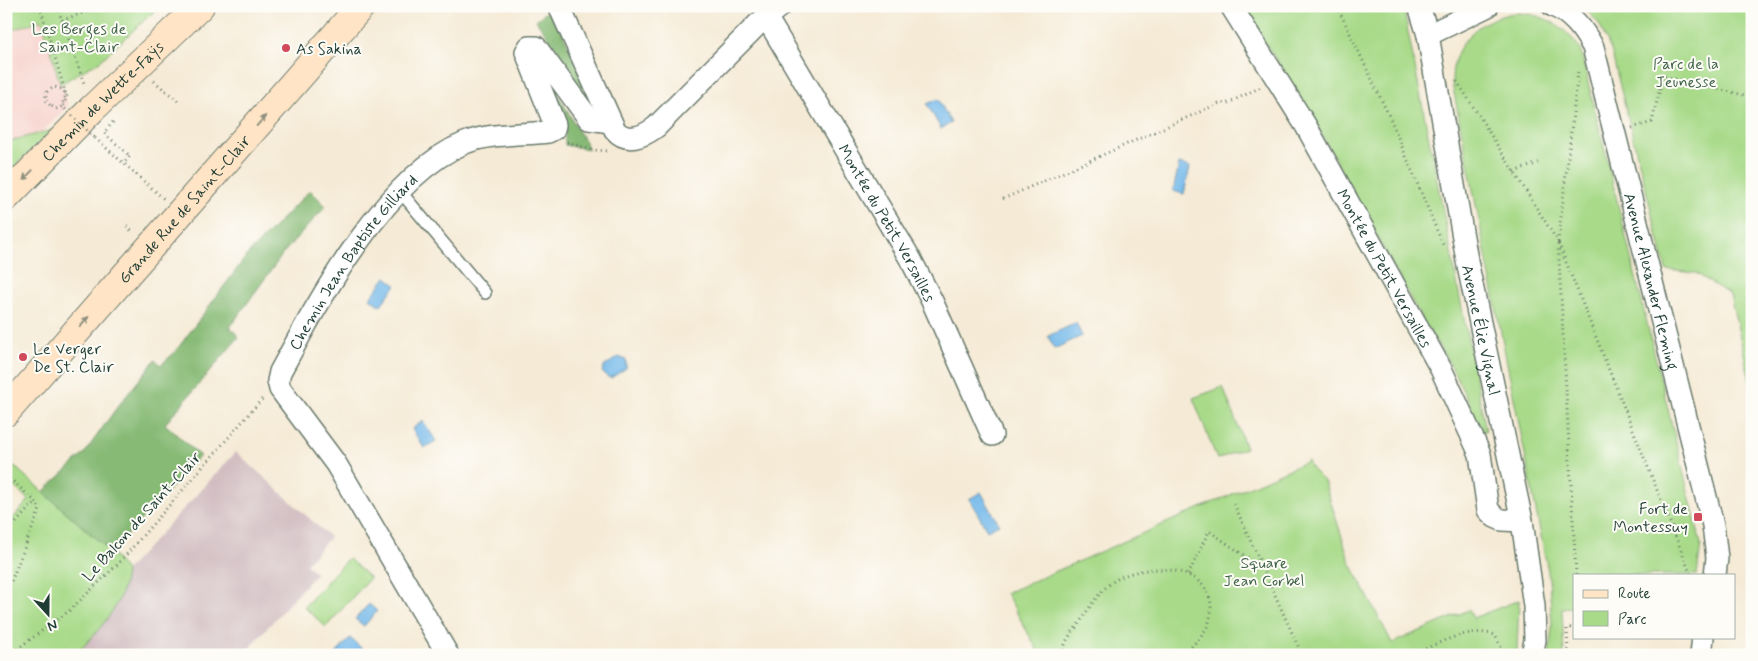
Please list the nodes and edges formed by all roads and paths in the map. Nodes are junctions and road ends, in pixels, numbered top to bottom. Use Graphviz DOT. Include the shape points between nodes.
graph roads {
  1 [pos="40,6"];
  2 [pos="57,6"];
  3 [pos="104,6"];
  4 [pos="200,6"];
  5 [pos="361,6"];
  6 [pos="559,6"];
  7 [pos="1231,6"];
  8 [pos="1336,6"];
  9 [pos="1418,6"];
  10 [pos="1488,6"];
  11 [pos="1553,6"];
  12 [pos="773,12"];
  13 [pos="62,20"];
  14 [pos="1428,35"];
  15 [pos="1579,68"];
  16 [pos="1452,73"];
  17 [pos="1276,79"];
  18 [pos="147,84"];
  19 [pos="1752,97"];
  20 [pos="178,101"];
  21 [pos="104,120"];
  22 [pos="611,122"];
  23 [pos="1631,128"];
  24 [pos="551,131"];
  25 [pos="627,138"];
  26 [pos="1538,163"];
  27 [pos="123,164"];
  28 [pos="1514,172"];
  29 [pos="400,191"];
  30 [pos="6,197"];
  31 [pos="1003,199"];
  32 [pos="158,206"];
  33 [pos="127,226"];
  34 [pos="140,235"];
  35 [pos="1558,242"];
  36 [pos="1444,249"];
  37 [pos="485,293"];
  38 [pos="278,381"];
  39 [pos="6,412"];
  40 [pos="992,435"];
  41 [pos="6,475"];
  42 [pos="36,502"];
  43 [pos="1234,504"];
  44 [pos="1522,521"];
  45 [pos="6,534"];
  46 [pos="1262,567"];
  47 [pos="1576,574"];
  48 [pos="1691,574"];
  49 [pos="1715,574"];
  50 [pos="1188,575"];
  51 [pos="6,594"];
  52 [pos="1573,627"];
  53 [pos="1703,638"];
  54 [pos="9,655"];
  55 [pos="448,655"];
  56 [pos="1064,655"];
  57 [pos="1184,655"];
  58 [pos="1302,655"];
  59 [pos="1412,655"];
  60 [pos="1505,655"];
  61 [pos="1532,655"];
  62 [pos="1568,655"];
  63 [pos="1701,655"];
  1 -- 27 [label="path, bridge" via="66,95 61,107 56,109 45,99 47,92 54,87 62,89 67,95 63,107"];
  2 -- 13 [label="path"];
  3 -- 13 [label="path"];
  4 -- 21 [label="main road, Chemin de Wette-Faÿs"];
  34 -- 5 [label="main road, Grande Rue de Saint-Clair, one-way"];
  6 -- 22 [label="street"];
  7 -- 17 [label="street, Montée du Petit Versailles"];
  8 -- 36 [label="path" via="1390,118"];
  9 -- 14 [label="street, Avenue Élie Vignal"];
  10 -- 14 [label="street"];
  11 -- 49 [label="street, Avenue Alexander Fleming" via="1584,30 1593,47 1713,525"];
  12 -- 25 [label="street, Montée du Petit Versailles" via="656,127 646,134"];
  12 -- 40 [label="street, Montée du Petit Versailles" via="911,260"];
  13 -- 21 [label="path"];
  14 -- 44 [label="street, Avenue Élie Vignal" via="1468,266"];
  15 -- 35 [label="path"];
  16 -- 28 [label="path"];
  17 -- 31 [label="path" via="1247,95 1226,104 1220,102"];
  17 -- 44 [label="street, Montée du Petit Versailles" via="1306,126 1441,369 1480,454 1488,510 1502,520"];
  18 -- 20 [label="path" via="152,79"];
  19 -- 23 [label="path" via="1663,76 1652,122"];
  21 -- 27 [label="path" via="104,133 130,156"];
  21 -- 30 [label="main road, Chemin de Wette-Faÿs, one-way"];
  22 -- 24 [label="street" via="589,119 536,47 529,47 526,52 555,126"];
  22 -- 25 [label="street" via="619,135"];
  24 -- 25 [label="path" via="558,139 600,150 616,148"];
  24 -- 29 [label="street, Chemin Jean Baptiste Gilliard" via="467,142 435,160"];
  26 -- 28 [label="path"];
  27 -- 32 [label="path" via="164,199"];
  28 -- 35 [label="path"];
  29 -- 37 [label="lane"];
  29 -- 38 [label="street, Chemin Jean Baptiste Gilliard" via="342,265 298,337"];
  33 -- 34 [label="path"];
  39 -- 34 [label="main road, Grande Rue de Saint-Clair, one-way"];
  35 -- 47 [label="path"];
  35 -- 48 [label="path"];
  38 -- 54 [label="path, Le Balcon de Saint-Clair" via="118,564 69,611"];
  38 -- 55 [label="street" via="285,396 336,464"];
  41 -- 42 [label="path"];
  42 -- 45 [label="path"];
  42 -- 51 [label="path" via="40,509"];
  43 -- 46 [label="path"];
  44 -- 61 [label="street, Avenue Élie Vignal" via="1534,606"];
  46 -- 50 [label="path" via="1209,531"];
  46 -- 58 [label="path"];
  50 -- 56 [label="path" via="1162,567 1146,568 1110,583 1065,644"];
  50 -- 57 [label="path" via="1206,591 1211,610 1206,628"];
  52 -- 62 [label="path" via="1567,628"];
  53 -- 63 [label="street"];
  59 -- 60 [label="path" via="1453,637 1477,632 1495,635"];
}
